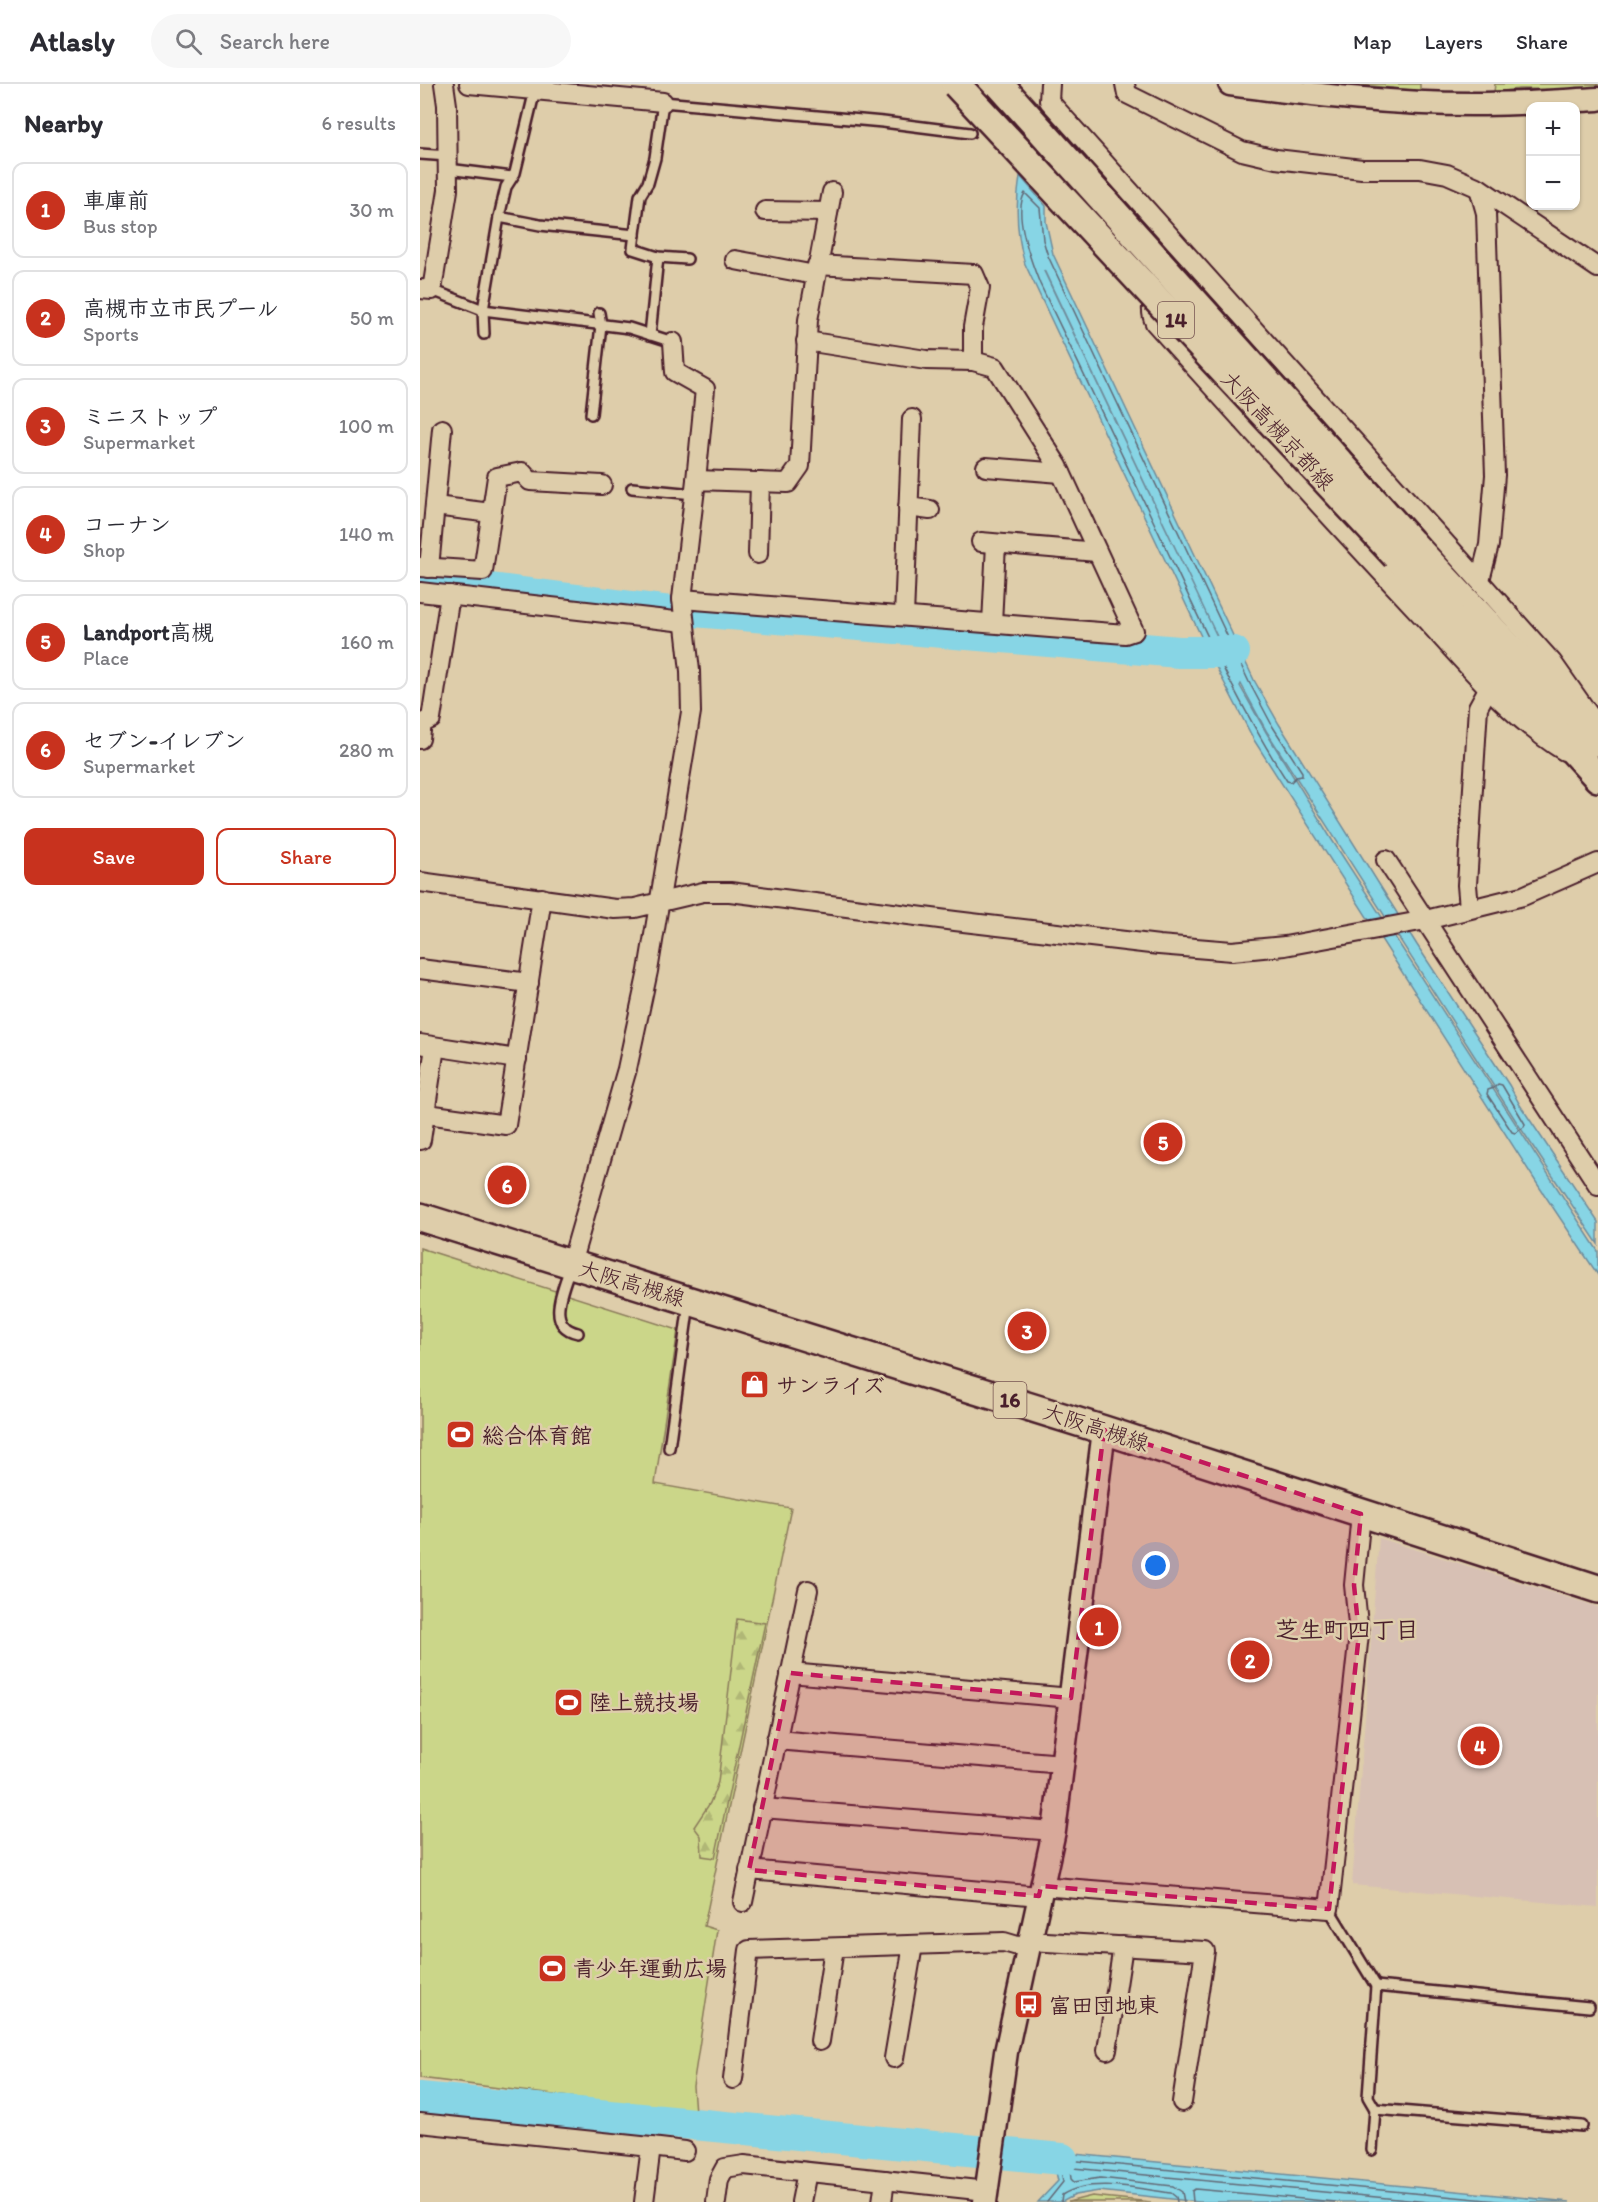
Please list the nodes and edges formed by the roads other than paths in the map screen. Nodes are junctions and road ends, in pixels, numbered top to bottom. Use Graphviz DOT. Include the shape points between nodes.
graph roads {
  1 [pos="444,84"];
  2 [pos="469,84"];
  3 [pos="956,84"];
  4 [pos="999,84"];
  5 [pos="1050,84"];
  6 [pos="1125,84"];
  7 [pos="1230,84"];
  8 [pos="535,90"];
  9 [pos="1598,99"];
  10 [pos="663,102"];
  11 [pos="970,133"];
  12 [pos="420,154"];
  13 [pos="448,163"];
  14 [pos="512,177"];
  15 [pos="1479,188"];
  16 [pos="832,192"];
  17 [pos="1145,208"];
  18 [pos="765,211"];
  19 [pos="828,212"];
  20 [pos="499,216"];
  21 [pos="635,235"];
  22 [pos="658,257"];
  23 [pos="687,259"];
  24 [pos="735,260"];
  25 [pos="1598,268"];
  26 [pos="816,270"];
  27 [pos="1202,272"];
  28 [pos="1163,285"];
  29 [pos="426,290"];
  30 [pos="483,310"];
  31 [pos="599,313"];
  32 [pos="601,325"];
  33 [pos="484,334"];
  34 [pos="650,335"];
  35 [pos="806,341"];
  36 [pos="673,342"];
  37 [pos="973,361"];
  38 [pos="591,414"];
  39 [pos="912,419"];
  40 [pos="442,429"];
  41 [pos="986,467"];
  42 [pos="1061,473"];
  43 [pos="760,482"];
  44 [pos="602,485"];
  45 [pos="695,487"];
  46 [pos="632,488"];
  47 [pos="435,506"];
  48 [pos="908,507"];
  49 [pos="930,510"];
  50 [pos="491,513"];
  51 [pos="1404,549"];
  52 [pos="1097,552"];
  53 [pos="758,554"];
  54 [pos="424,567"];
  55 [pos="1480,580"];
  56 [pos="420,592"];
  57 [pos="450,595"];
  58 [pos="682,598"];
  59 [pos="904,616"];
  60 [pos="684,622"];
  61 [pos="992,623"];
  62 [pos="1489,687"];
  63 [pos="420,739"];
  64 [pos="1595,756"];
  65 [pos="1386,860"];
  66 [pos="1598,863"];
  67 [pos="420,882"];
  68 [pos="542,898"];
  69 [pos="659,904"];
  70 [pos="1469,908"];
  71 [pos="1426,920"];
  72 [pos="420,969"];
  73 [pos="529,983"];
  74 [pos="428,1045"];
  75 [pos="517,1059"];
  76 [pos="422,1113"];
  77 [pos="422,1140"];
  78 [pos="1598,1185"];
  79 [pos="420,1217"];
  80 [pos="571,1264"];
  81 [pos="689,1301"];
  82 [pos="578,1333"];
  83 [pos="1104,1430"];
  84 [pos="669,1448"];
  85 [pos="1361,1514"];
  86 [pos="1598,1589"];
  87 [pos="808,1590"];
  88 [pos="790,1673"];
  89 [pos="1071,1698"];
  90 [pos="776,1740"];
  91 [pos="1063,1764"];
  92 [pos="762,1808"];
  93 [pos="1054,1831"];
  94 [pos="749,1870"];
  95 [pos="1040,1891"];
  96 [pos="743,1902"];
  97 [pos="1329,1909"];
  98 [pos="913,1945"];
  99 [pos="1028,1945"];
  100 [pos="1123,1947"];
  101 [pos="834,1948"];
  102 [pos="1376,1986"];
  103 [pos="1589,2007"];
  104 [pos="820,2041"];
  105 [pos="1107,2050"];
  106 [pos="894,2058"];
  107 [pos="733,2079"];
  108 [pos="1182,2102"];
  109 [pos="1375,2109"];
  110 [pos="420,2123"];
  111 [pos="1582,2126"];
  112 [pos="651,2147"];
  113 [pos="1372,2150"];
  114 [pos="685,2151"];
  115 [pos="807,2172"];
  116 [pos="885,2180"];
  117 [pos="986,2196"];
  118 [pos="644,2202"];
  119 [pos="716,2202"];
  120 [pos="801,2202"];
  121 [pos="882,2202"];
  1 -- 13 [label="street"];
  2 -- 8 [label="street"];
  3 -- 51 [label="main road, 大阪高槻京都線 / 14, bridge"];
  4 -- 51 [label="main road, 大阪高槻京都線 / 14, bridge"];
  5 -- 17 [label="street" via="1049,100"];
  6 -- 15 [label="street" via="1127,94 1242,150 1276,159 1362,169 1420,169 1447,174"];
  7 -- 9 [label="street" via="1392,102 1485,104"];
  8 -- 10 [label="street"];
  8 -- 14 [label="lane"];
  10 -- 11 [label="lane"];
  10 -- 21 [label="lane" via="655,158 640,196"];
  12 -- 13 [label="lane"];
  13 -- 14 [label="lane"];
  13 -- 29 [label="street" via="448,190"];
  14 -- 20 [label="lane"];
  15 -- 25 [label="street"];
  15 -- 55 [label="street" via="1485,213 1495,464 1489,545"];
  16 -- 19 [label="street"];
  17 -- 27 [label="street"];
  17 -- 28 [label="street"];
  18 -- 19 [label="street"];
  19 -- 26 [label="street"];
  20 -- 21 [label="lane" via="540,225"];
  20 -- 30 [label="lane"];
  21 -- 22 [label="lane" via="633,249"];
  22 -- 23 [label="lane"];
  22 -- 34 [label="lane"];
  24 -- 26 [label="street"];
  26 -- 35 [label="street"];
  26 -- 37 [label="street" via="974,274 980,288 972,327"];
  27 -- 28 [label="street" via="1178,274"];
  27 -- 55 [label="street"];
  28 -- 62 [label="street" via="1152,306 1155,323 1305,491"];
  29 -- 30 [label="lane"];
  30 -- 32 [label="lane"];
  30 -- 33 [label="lane"];
  31 -- 32 [label="lane"];
  32 -- 34 [label="lane"];
  32 -- 38 [label="lane"];
  34 -- 36 [label="lane"];
  35 -- 37 [label="street" via="926,360"];
  35 -- 43 [label="street" via="800,466 788,483"];
  36 -- 45 [label="street" via="675,372 705,389"];
  37 -- 42 [label="street" via="995,367"];
  39 -- 48 [label="street" via="920,439"];
  40 -- 47 [label="street"];
  41 -- 42 [label="street"];
  42 -- 52 [label="street"];
  43 -- 45 [label="street"];
  43 -- 53 [label="street"];
  44 -- 50 [label="street" via="530,482 522,472 496,477"];
  45 -- 46 [label="lane"];
  45 -- 58 [label="street"];
  47 -- 50 [label="street"];
  47 -- 54 [label="street"];
  48 -- 49 [label="street"];
  48 -- 59 [label="street"];
  50 -- 54 [label="street" via="483,571"];
  51 -- 64 [label="main road, 大阪高槻京都線 / 14"];
  52 -- 61 [label="street" via="989,543"];
  52 -- 61 [label="street" via="1134,631 1125,634"];
  55 -- 64 [label="street" via="1552,662 1590,716"];
  56 -- 57 [label="street"];
  57 -- 60 [label="street"];
  57 -- 63 [label="street" via="431,719 422,723"];
  58 -- 59 [label="street"];
  58 -- 60 [label="street"];
  59 -- 61 [label="street"];
  60 -- 69 [label="street" via="691,712"];
  62 -- 64 [label="street" via="1538,734"];
  62 -- 70 [label="street" via="1478,707 1467,885"];
  65 -- 71 [label="street"];
  66 -- 70 [label="street" via="1523,896"];
  67 -- 68 [label="street"];
  68 -- 69 [label="street" via="615,909"];
  68 -- 73 [label="street"];
  69 -- 71 [label="street" via="703,892 730,892 1232,951 1285,946"];
  69 -- 80 [label="street" via="627,1069"];
  70 -- 71 [label="street"];
  71 -- 78 [label="street"];
  72 -- 73 [label="street"];
  73 -- 75 [label="street"];
  74 -- 75 [label="street"];
  74 -- 76 [label="street"];
  75 -- 76 [label="street" via="506,1125"];
  76 -- 77 [label="street"];
  79 -- 80 [label="main road, 大阪高槻線 / 16"];
  80 -- 81 [label="main road, 大阪高槻線 / 16"];
  80 -- 82 [label="lane" via="557,1312 561,1324"];
  81 -- 83 [label="main road, 大阪高槻線 / 16"];
  81 -- 84 [label="lane"];
  83 -- 85 [label="main road, 大阪高槻線 / 16"];
  83 -- 89 [label="street"];
  85 -- 86 [label="main road, 大阪高槻線 / 16"];
  85 -- 97 [label="street" via="1354,1585 1359,1634"];
  87 -- 88 [label="street"];
  88 -- 89 [label="street"];
  88 -- 90 [label="street"];
  89 -- 91 [label="street"];
  90 -- 91 [label="street"];
  90 -- 92 [label="street"];
  91 -- 93 [label="street"];
  92 -- 93 [label="street"];
  92 -- 94 [label="street"];
  93 -- 95 [label="street"];
  94 -- 95 [label="street"];
  94 -- 96 [label="street"];
  95 -- 97 [label="street"];
  95 -- 99 [label="street"];
  97 -- 102 [label="lane"];
  98 -- 99 [label="street"];
  98 -- 101 [label="street"];
  98 -- 106 [label="street"];
  99 -- 100 [label="street"];
  99 -- 117 [label="street" via="1006,2052"];
  100 -- 105 [label="street"];
  100 -- 108 [label="street" via="1205,1951"];
  101 -- 104 [label="street"];
  101 -- 107 [label="street" via="749,1950"];
  102 -- 103 [label="lane"];
  102 -- 109 [label="lane" via="1368,2097"];
  109 -- 111 [label="lane"];
  109 -- 113 [label="lane"];
  110 -- 112 [label="street"];
  112 -- 114 [label="street"];
  112 -- 118 [label="street"];
  115 -- 116 [label="street"];
  115 -- 119 [label="street" via="744,2165 725,2168"];
  115 -- 120 [label="street"];
  116 -- 117 [label="street"];
  116 -- 121 [label="street"];
}
